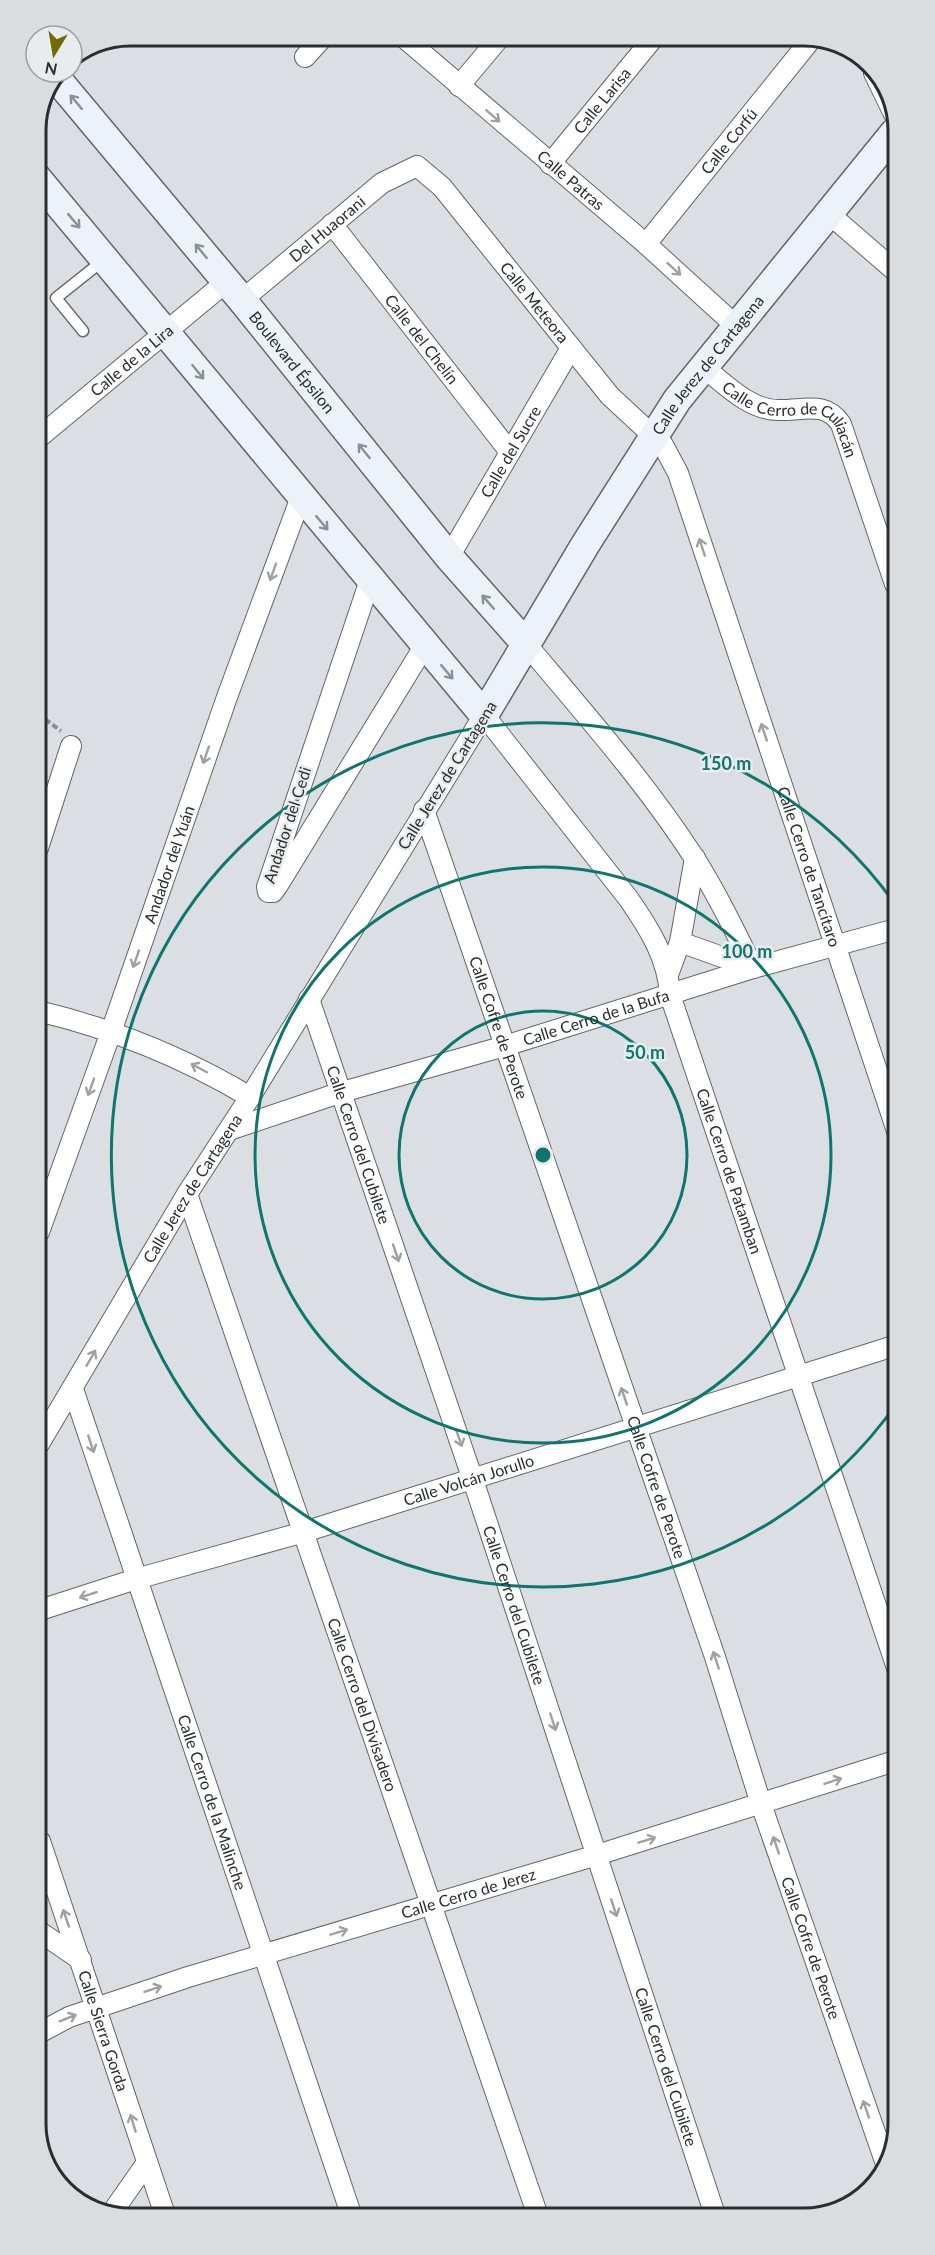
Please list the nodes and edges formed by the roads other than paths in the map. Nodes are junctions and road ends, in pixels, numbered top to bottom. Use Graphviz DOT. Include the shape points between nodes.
graph roads {
  1 [pos="315,46"];
  2 [pos="414,46"];
  3 [pos="492,47"];
  4 [pos="646,47"];
  5 [pos="805,47"];
  6 [pos="305,57"];
  7 [pos="61,84"];
  8 [pos="459,86"];
  9 [pos="888,140"];
  10 [pos="550,164"];
  11 [pos="417,166"];
  12 [pos="47,191"];
  13 [pos="827,212"];
  14 [pos="332,225"];
  15 [pos="646,244"];
  16 [pos="105,259"];
  17 [pos="888,265"];
  18 [pos="234,291"];
  19 [pos="736,326"];
  20 [pos="83,331"];
  21 [pos="167,333"];
  22 [pos="571,348"];
  23 [pos="702,366"];
  24 [pos="47,431"];
  25 [pos="654,437"];
  26 [pos="510,452"];
  27 [pos="301,497"];
  28 [pos="449,557"];
  29 [pos="888,563"];
  30 [pos="370,580"];
  31 [pos="425,645"];
  32 [pos="527,645"];
  33 [pos="484,715"];
  34 [pos="71,746"];
  35 [pos="424,810"];
  36 [pos="47,815"];
  37 [pos="695,858"];
  38 [pos="888,931"];
  39 [pos="680,942"];
  40 [pos="835,947"];
  41 [pos="753,968"];
  42 [pos="669,972"];
  43 [pos="670,995"];
  44 [pos="309,999"];
  45 [pos="47,1013"];
  46 [pos="111,1032"];
  47 [pos="505,1046"];
  48 [pos="342,1092"];
  49 [pos="250,1097"];
  50 [pos="888,1104"];
  51 [pos="229,1130"];
  52 [pos="187,1194"];
  53 [pos="46,1211"];
  54 [pos="888,1349"];
  55 [pos="797,1378"];
  56 [pos="73,1389"];
  57 [pos="634,1427"];
  58 [pos="46,1432"];
  59 [pos="473,1480"];
  60 [pos="304,1532"];
  61 [pos="136,1579"];
  62 [pos="46,1608"];
  63 [pos="888,1642"];
  64 [pos="888,1763"];
  65 [pos="761,1804"];
  66 [pos="597,1855"];
  67 [pos="46,1859"];
  68 [pos="430,1903"];
  69 [pos="46,1936"];
  70 [pos="263,1955"];
  71 [pos="81,1960"];
  72 [pos="97,2007"];
  73 [pos="46,2029"];
  74 [pos="883,2155"];
  75 [pos="146,2164"];
  76 [pos="116,2207"];
  77 [pos="162,2208"];
  78 [pos="349,2208"];
  79 [pos="535,2208"];
  80 [pos="713,2208"];
  1 -- 6 [label="street"];
  2 -- 8 [label="street, Calle Patras"];
  3 -- 8 [label="street"];
  4 -- 10 [label="street, Calle Larisa"];
  5 -- 15 [label="street, Calle Corfú"];
  18 -- 7 [label="street, Boulevard Épsilon, one-way"];
  8 -- 10 [label="street, Calle Patras, one-way"];
  9 -- 13 [label="street, Calle Jerez de Cartagena"];
  10 -- 15 [label="street, Calle Patras"];
  11 -- 14 [label="street, Del Huaorani" via="382,183"];
  11 -- 22 [label="street, Calle Meteora" via="442,187"];
  12 -- 16 [label="street, one-way"];
  13 -- 17 [label="street"];
  13 -- 19 [label="street, Calle Jerez de Cartagena"];
  14 -- 18 [label="street, Del Huaorani"];
  14 -- 26 [label="street, Calle del Chelín"];
  15 -- 19 [label="street, Calle Patras, one-way"];
  16 -- 20 [label="lane" via="56,298"];
  16 -- 21 [label="street"];
  18 -- 21 [label="street, Calle de la Lira"];
  28 -- 18 [label="street, Boulevard Épsilon, one-way"];
  19 -- 23 [label="street, Calle Jerez de Cartagena"];
  21 -- 24 [label="street, Calle de la Lira"];
  21 -- 27 [label="street, one-way"];
  22 -- 25 [label="street, Calle Meteora" via="610,396"];
  22 -- 26 [label="street, Calle del Sucre"];
  23 -- 25 [label="street, Calle Jerez de Cartagena"];
  23 -- 29 [label="street, Calle Cerro de Culiacán" via="763,408 823,408 836,416"];
  25 -- 32 [label="street, Calle Jerez de Cartagena"];
  40 -- 25 [label="street, Calle Cerro de Tancítaro, one-way" via="678,473 671,456"];
  26 -- 28 [label="street, Calle del Sucre"];
  27 -- 30 [label="street, one-way"];
  27 -- 46 [label="street, Andador del Yuán, one-way"];
  32 -- 28 [label="street, Boulevard Épsilon, one-way"];
  30 -- 31 [label="street"];
  30 -- 31 [label="street, Andador del Cedi" via="267,892 273,892 278,885"];
  31 -- 33 [label="street, one-way"];
  32 -- 33 [label="street, Calle Jerez de Cartagena"];
  32 -- 37 [label="street" via="642,784"];
  33 -- 35 [label="street, Calle Jerez de Cartagena"];
  33 -- 42 [label="street, Calle Cerro de Patamban" via="650,928"];
  34 -- 36 [label="street"];
  35 -- 44 [label="street, Calle Jerez de Cartagena"];
  35 -- 47 [label="street, Calle Cofre de Perote"];
  37 -- 39 [label="street"];
  37 -- 41 [label="street"];
  38 -- 40 [label="street, Calle Cerro de la Bufa"];
  39 -- 41 [label="street"];
  39 -- 42 [label="street"];
  40 -- 41 [label="street, Calle Cerro de la Bufa"];
  40 -- 50 [label="street, Calle Cerro de Tancítaro"];
  41 -- 43 [label="street, Calle Cerro de la Bufa"];
  42 -- 43 [label="street, Calle Cerro de Patamban"];
  43 -- 47 [label="street, Calle Cerro de la Bufa"];
  43 -- 55 [label="street, Calle Cerro de Patamban"];
  44 -- 48 [label="street, Calle Cerro del Cubilete"];
  44 -- 49 [label="street, Calle Jerez de Cartagena"];
  45 -- 46 [label="street"];
  49 -- 46 [label="street, one-way" via="173,1054"];
  46 -- 53 [label="street, Andador del Yuán, one-way"];
  47 -- 48 [label="street, Calle Cerro de la Bufa"];
  57 -- 47 [label="street, Calle Cofre de Perote, one-way"];
  48 -- 51 [label="street, Calle Cerro de la Bufa"];
  48 -- 59 [label="street, Calle Cerro del Cubilete, one-way"];
  49 -- 51 [label="street, Calle Jerez de Cartagena"];
  51 -- 52 [label="street, Calle Jerez de Cartagena"];
  56 -- 52 [label="street, Calle Jerez de Cartagena, one-way"];
  52 -- 60 [label="street, Calle Cerro del Divisadero"];
  54 -- 55 [label="street, Calle Volcán Jorullo"];
  55 -- 57 [label="street, Calle Volcán Jorullo"];
  55 -- 63 [label="street, Calle Cerro de Patamban"];
  56 -- 58 [label="street, Calle Jerez de Cartagena"];
  56 -- 61 [label="street, Calle Cerro de la Malinche, one-way"];
  57 -- 59 [label="street, Calle Volcán Jorullo"];
  65 -- 57 [label="street, Calle Cofre de Perote, one-way" via="716,1657"];
  59 -- 60 [label="street, Calle Volcán Jorullo"];
  59 -- 66 [label="street, Calle Cerro del Cubilete, one-way"];
  60 -- 61 [label="street, Calle Volcán Jorullo"];
  60 -- 68 [label="street, Calle Cerro del Divisadero"];
  61 -- 62 [label="street, Calle Volcán Jorullo, one-way"];
  61 -- 70 [label="street, Calle Cerro de la Malinche"];
  65 -- 64 [label="street, Calle Cerro de Jerez, one-way"];
  66 -- 65 [label="street, Calle Cerro de Jerez, one-way"];
  74 -- 65 [label="street, Calle Cofre de Perote, one-way"];
  66 -- 68 [label="street, Calle Cerro de Jerez"];
  66 -- 80 [label="street, Calle Cerro del Cubilete, one-way"];
  71 -- 67 [label="street, Calle Sierra Gorda, one-way"];
  70 -- 68 [label="street, Calle Cerro de Jerez, one-way"];
  68 -- 79 [label="street, Calle Cerro del Divisadero"];
  69 -- 71 [label="street"];
  72 -- 70 [label="street, Calle Cerro de Jerez, one-way"];
  70 -- 78 [label="street, Calle Cerro de la Malinche"];
  71 -- 72 [label="street, Calle Sierra Gorda"];
  73 -- 72 [label="street, Calle Cerro de Jerez, one-way"];
  75 -- 72 [label="street, Calle Sierra Gorda, one-way"];
  75 -- 76 [label="street"];
  75 -- 77 [label="street, Calle Sierra Gorda"];
}
